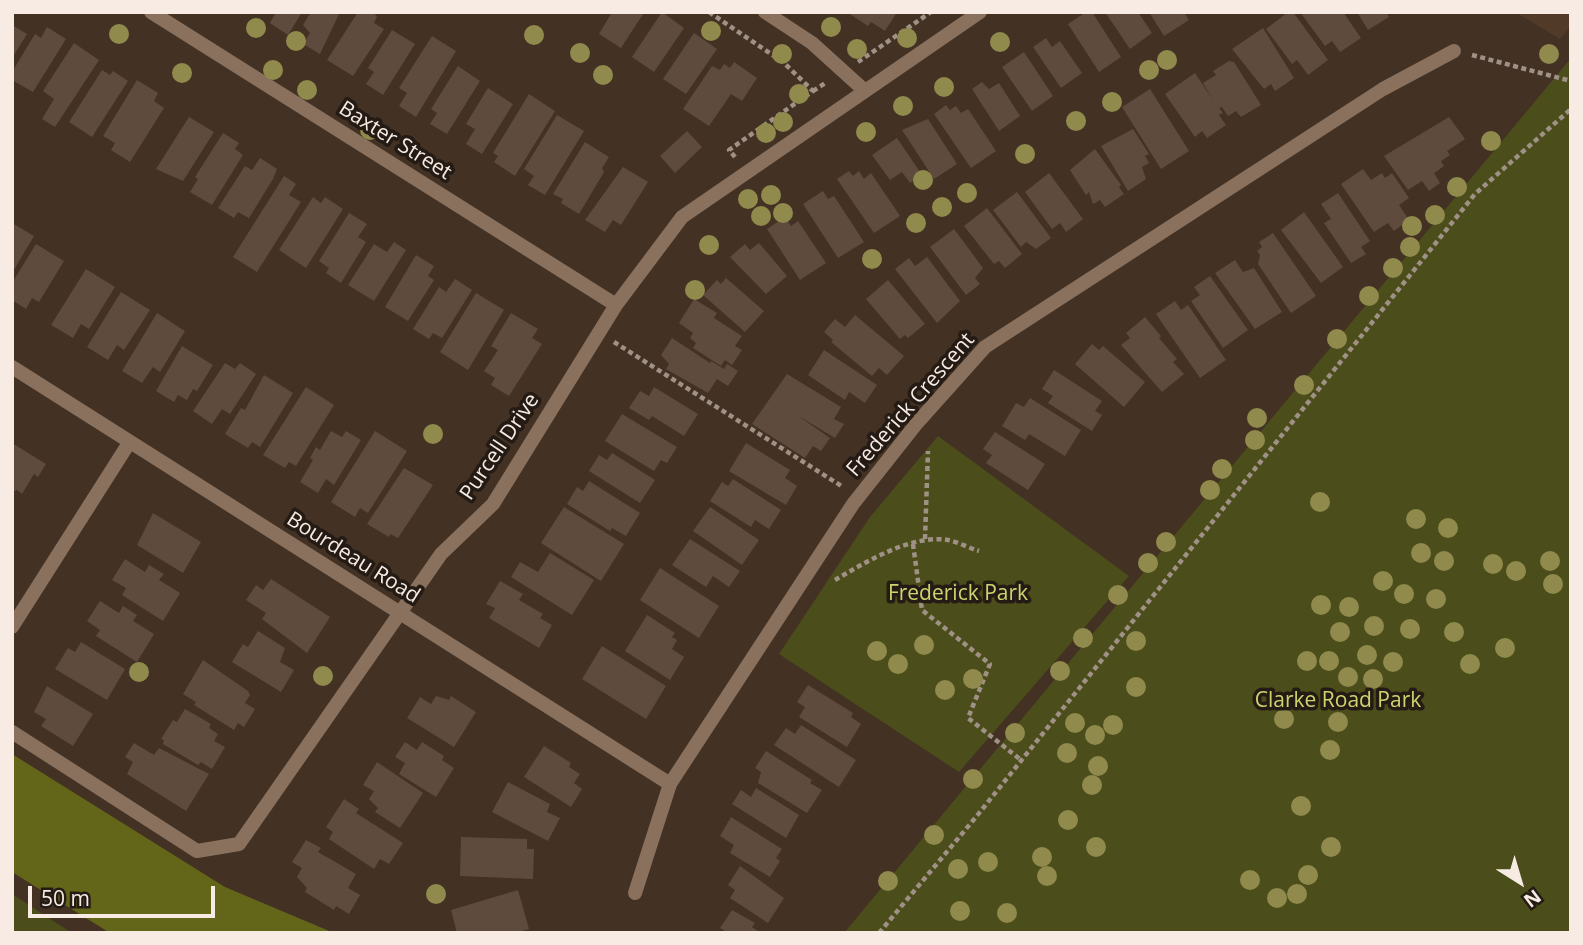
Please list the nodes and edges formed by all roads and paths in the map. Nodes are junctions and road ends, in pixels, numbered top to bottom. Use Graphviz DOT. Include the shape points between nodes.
graph roads {
  1 [pos="151,12"];
  2 [pos="709,12"];
  3 [pos="765,12"];
  4 [pos="931,12"];
  5 [pos="980,12"];
  6 [pos="1454,51"];
  7 [pos="844,71"];
  8 [pos="1571,81"];
  9 [pos="813,91"];
  10 [pos="865,91"];
  11 [pos="1571,109"];
  12 [pos="748,171"];
  13 [pos="616,305"];
  14 [pos="598,333"];
  15 [pos="12,367"];
  16 [pos="129,443"];
  17 [pos="928,451"];
  18 [pos="859,497"];
  19 [pos="925,539"];
  20 [pos="913,544"];
  21 [pos="979,551"];
  22 [pos="835,580"];
  23 [pos="400,612"];
  24 [pos="12,627"];
  25 [pos="12,732"];
  26 [pos="1021,760"];
  27 [pos="670,784"];
  28 [pos="635,893"];
  29 [pos="879,933"];
  1 -- 13 [label="street, Baxter Street"];
  2 -- 9 [label="path" via="783,62"];
  3 -- 7 [label="street"];
  4 -- 7 [label="path"];
  5 -- 10 [label="street, Purcell Drive"];
  6 -- 8 [label="path"];
  6 -- 18 [label="street, Frederick Crescent" via="1382,89 985,347"];
  7 -- 9 [label="path"];
  7 -- 10 [label="street"];
  9 -- 12 [label="path" via="729,150"];
  10 -- 12 [label="street, Purcell Drive"];
  11 -- 26 [label="path" via="1475,194"];
  12 -- 13 [label="street, Purcell Drive" via="682,217"];
  13 -- 14 [label="street, Purcell Drive"];
  14 -- 18 [label="path"];
  14 -- 23 [label="street, Purcell Drive" via="493,504 441,554"];
  15 -- 16 [label="street, Bourdeau Road"];
  16 -- 23 [label="street, Bourdeau Road"];
  16 -- 24 [label="street"];
  17 -- 19 [label="path"];
  18 -- 27 [label="street, Frederick Crescent"];
  19 -- 20 [label="path"];
  19 -- 21 [label="path" via="949,540"];
  20 -- 22 [label="path"];
  20 -- 26 [label="path" via="922,610 990,664 968,718"];
  23 -- 25 [label="street, Purcell Drive" via="239,844 197,851"];
  23 -- 27 [label="street, Bourdeau Road"];
  26 -- 29 [label="path"];
  27 -- 28 [label="street, Frederick Crescent"];
}
